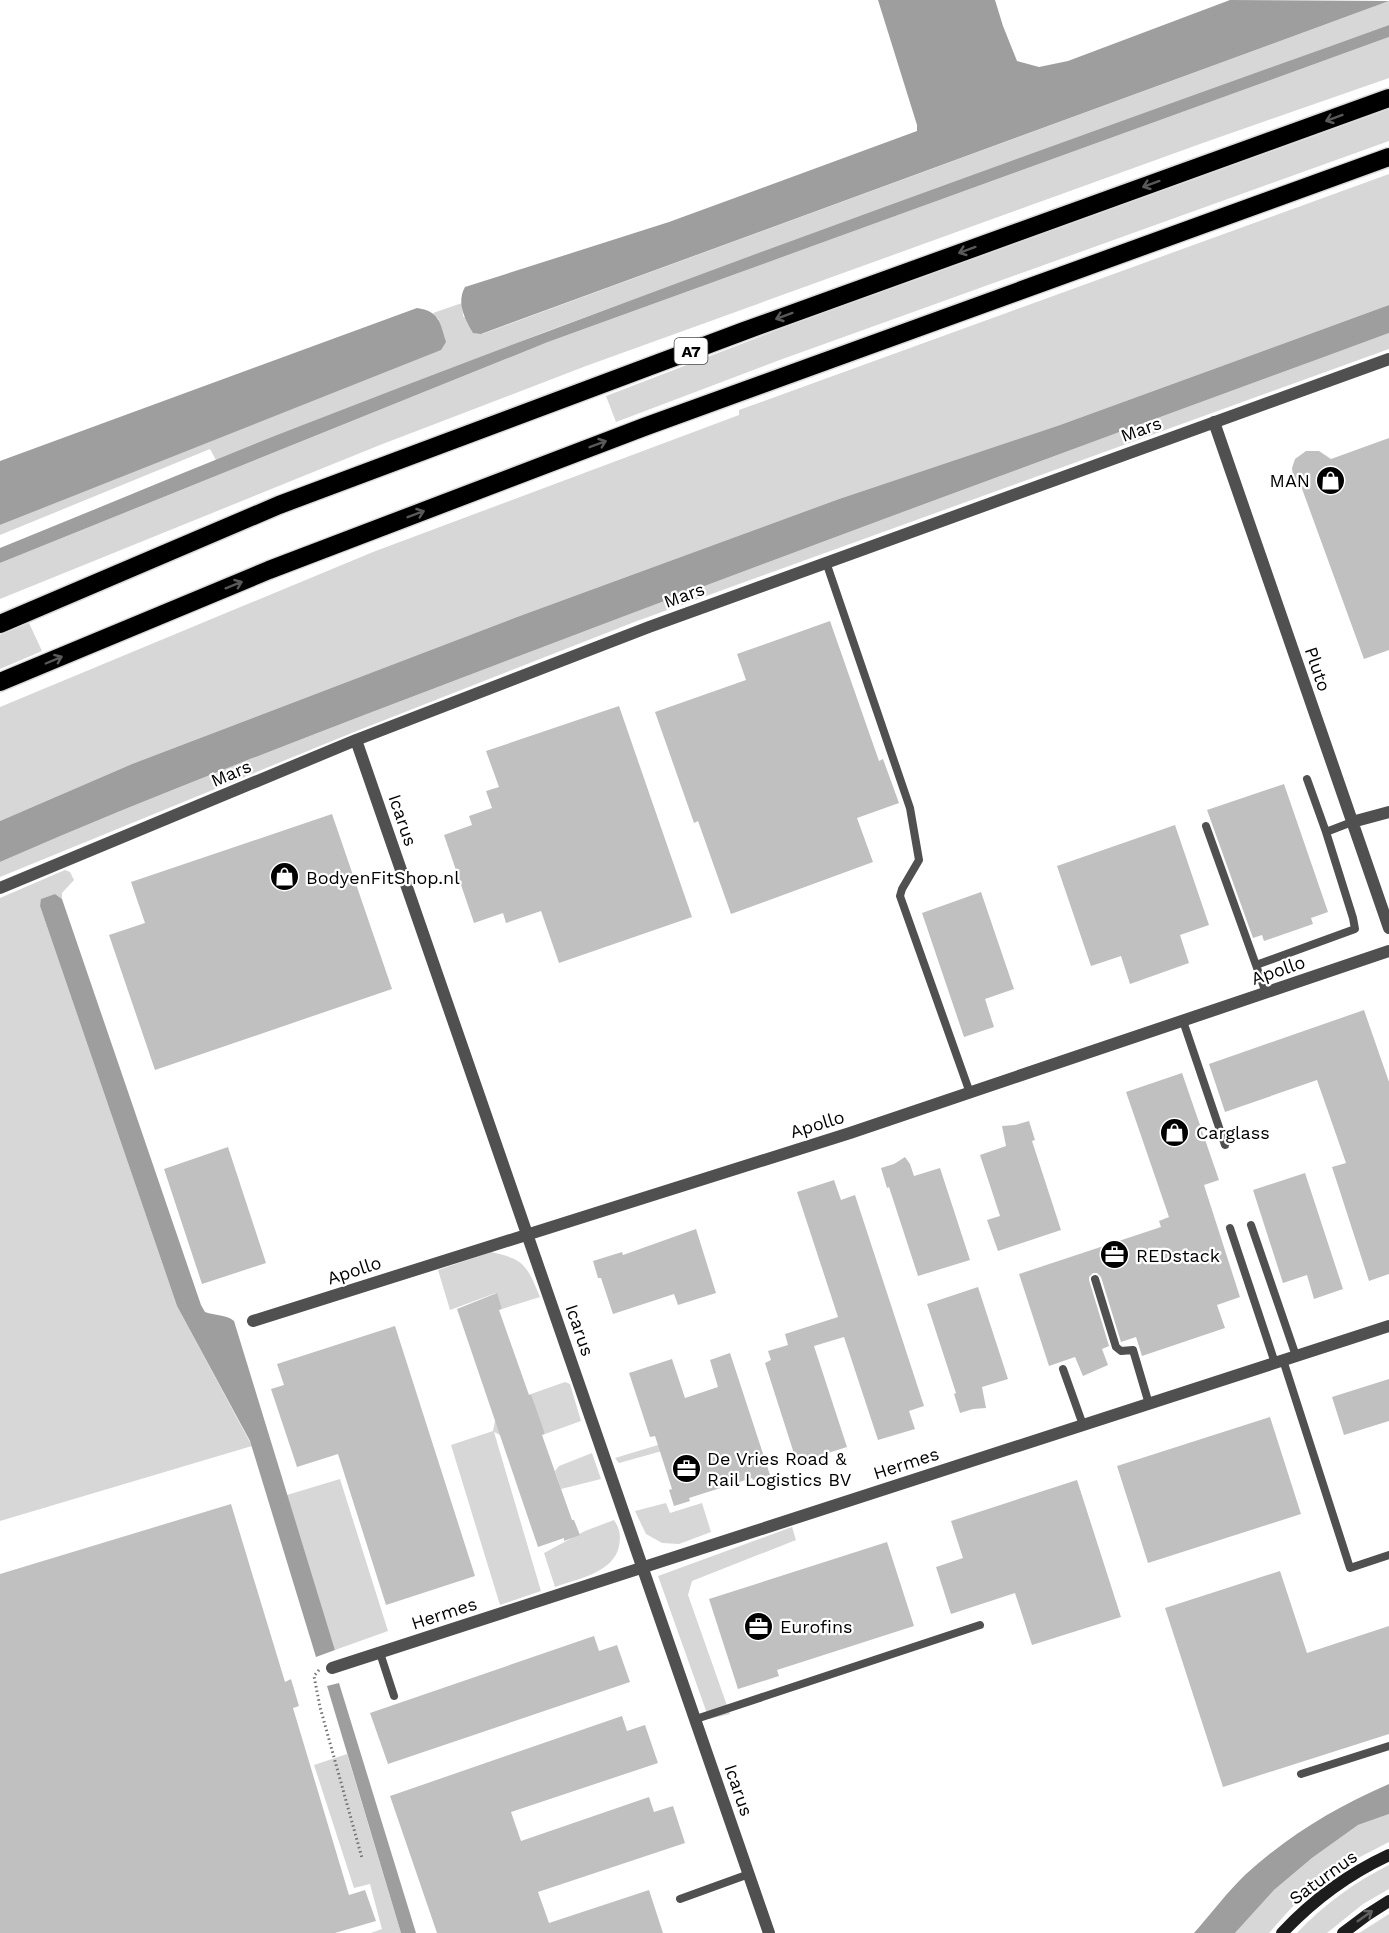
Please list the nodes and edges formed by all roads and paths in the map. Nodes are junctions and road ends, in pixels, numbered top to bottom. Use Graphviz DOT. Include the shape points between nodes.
graph roads {
  1 [pos="1389,98"];
  2 [pos="1389,157"];
  3 [pos="1389,359"];
  4 [pos="1214,422"];
  5 [pos="826,562"];
  6 [pos="0,624"];
  7 [pos="0,682"];
  8 [pos="356,740"];
  9 [pos="1307,779"];
  10 [pos="1389,812"];
  11 [pos="1352,822"];
  12 [pos="1206,826"];
  13 [pos="1326,832"];
  14 [pos="0,888"];
  15 [pos="1389,928"];
  16 [pos="1389,951"];
  17 [pos="1257,965"];
  18 [pos="1266,993"];
  19 [pos="1183,1021"];
  20 [pos="970,1093"];
  21 [pos="1225,1145"];
  22 [pos="1251,1225"];
  23 [pos="1230,1228"];
  24 [pos="528,1234"];
  25 [pos="1095,1279"];
  26 [pos="253,1320"];
  27 [pos="1389,1326"];
  28 [pos="1296,1356"];
  29 [pos="1279,1362"];
  30 [pos="1064,1370"];
  31 [pos="1149,1404"];
  32 [pos="1083,1425"];
  33 [pos="1389,1555"];
  34 [pos="644,1567"];
  35 [pos="980,1625"];
  36 [pos="380,1653"];
  37 [pos="332,1668"];
  38 [pos="394,1696"];
  39 [pos="696,1719"];
  40 [pos="1389,1746"];
  41 [pos="1301,1774"];
  42 [pos="1389,1855"];
  43 [pos="362,1858"];
  44 [pos="749,1874"];
  45 [pos="680,1899"];
  46 [pos="1389,1901"];
  47 [pos="769,1933"];
  48 [pos="1282,1933"];
  49 [pos="1343,1933"];
  1 -- 6 [label="highway, A7, one-way" via="744,331 290,501"];
  7 -- 2 [label="highway, one-way" via="269,570 644,427"];
  3 -- 4 [label="street, Mars"];
  4 -- 5 [label="street, Mars"];
  4 -- 11 [label="street, Pluto"];
  5 -- 8 [label="street, Mars"];
  5 -- 20 [label="lane" via="910,808 919,861 900,896"];
  8 -- 14 [label="street, Mars"];
  8 -- 24 [label="street, Icarus"];
  9 -- 13 [label="lane"];
  10 -- 11 [label="street"];
  11 -- 13 [label="lane"];
  11 -- 15 [label="street, Pluto"];
  12 -- 17 [label="lane"];
  13 -- 17 [label="lane" via="1355,929"];
  16 -- 18 [label="street, Apollo"];
  17 -- 18 [label="lane"];
  18 -- 19 [label="street, Apollo"];
  19 -- 20 [label="street, Apollo"];
  19 -- 21 [label="lane"];
  20 -- 24 [label="street, Apollo"];
  22 -- 28 [label="lane"];
  23 -- 29 [label="lane"];
  24 -- 26 [label="street, Apollo"];
  24 -- 34 [label="street, Icarus"];
  25 -- 31 [label="lane" via="1116,1347 1121,1351 1133,1350"];
  27 -- 28 [label="street, Hermes"];
  28 -- 29 [label="street, Hermes"];
  29 -- 31 [label="street, Hermes"];
  29 -- 33 [label="lane" via="1350,1568"];
  30 -- 32 [label="lane"];
  31 -- 32 [label="street, Hermes"];
  32 -- 34 [label="street, Hermes"];
  34 -- 36 [label="street, Hermes"];
  34 -- 39 [label="street, Icarus"];
  35 -- 39 [label="lane"];
  36 -- 37 [label="street, Hermes"];
  36 -- 38 [label="lane"];
  37 -- 43 [label="path" via="320,1668 315,1676"];
  39 -- 44 [label="street, Icarus"];
  40 -- 41 [label="lane"];
  42 -- 48 [label="main road, Saturnus" via="1325,1893"];
  44 -- 45 [label="lane"];
  44 -- 47 [label="street, Icarus"];
  49 -- 46 [label="main road, one-way"];
}
